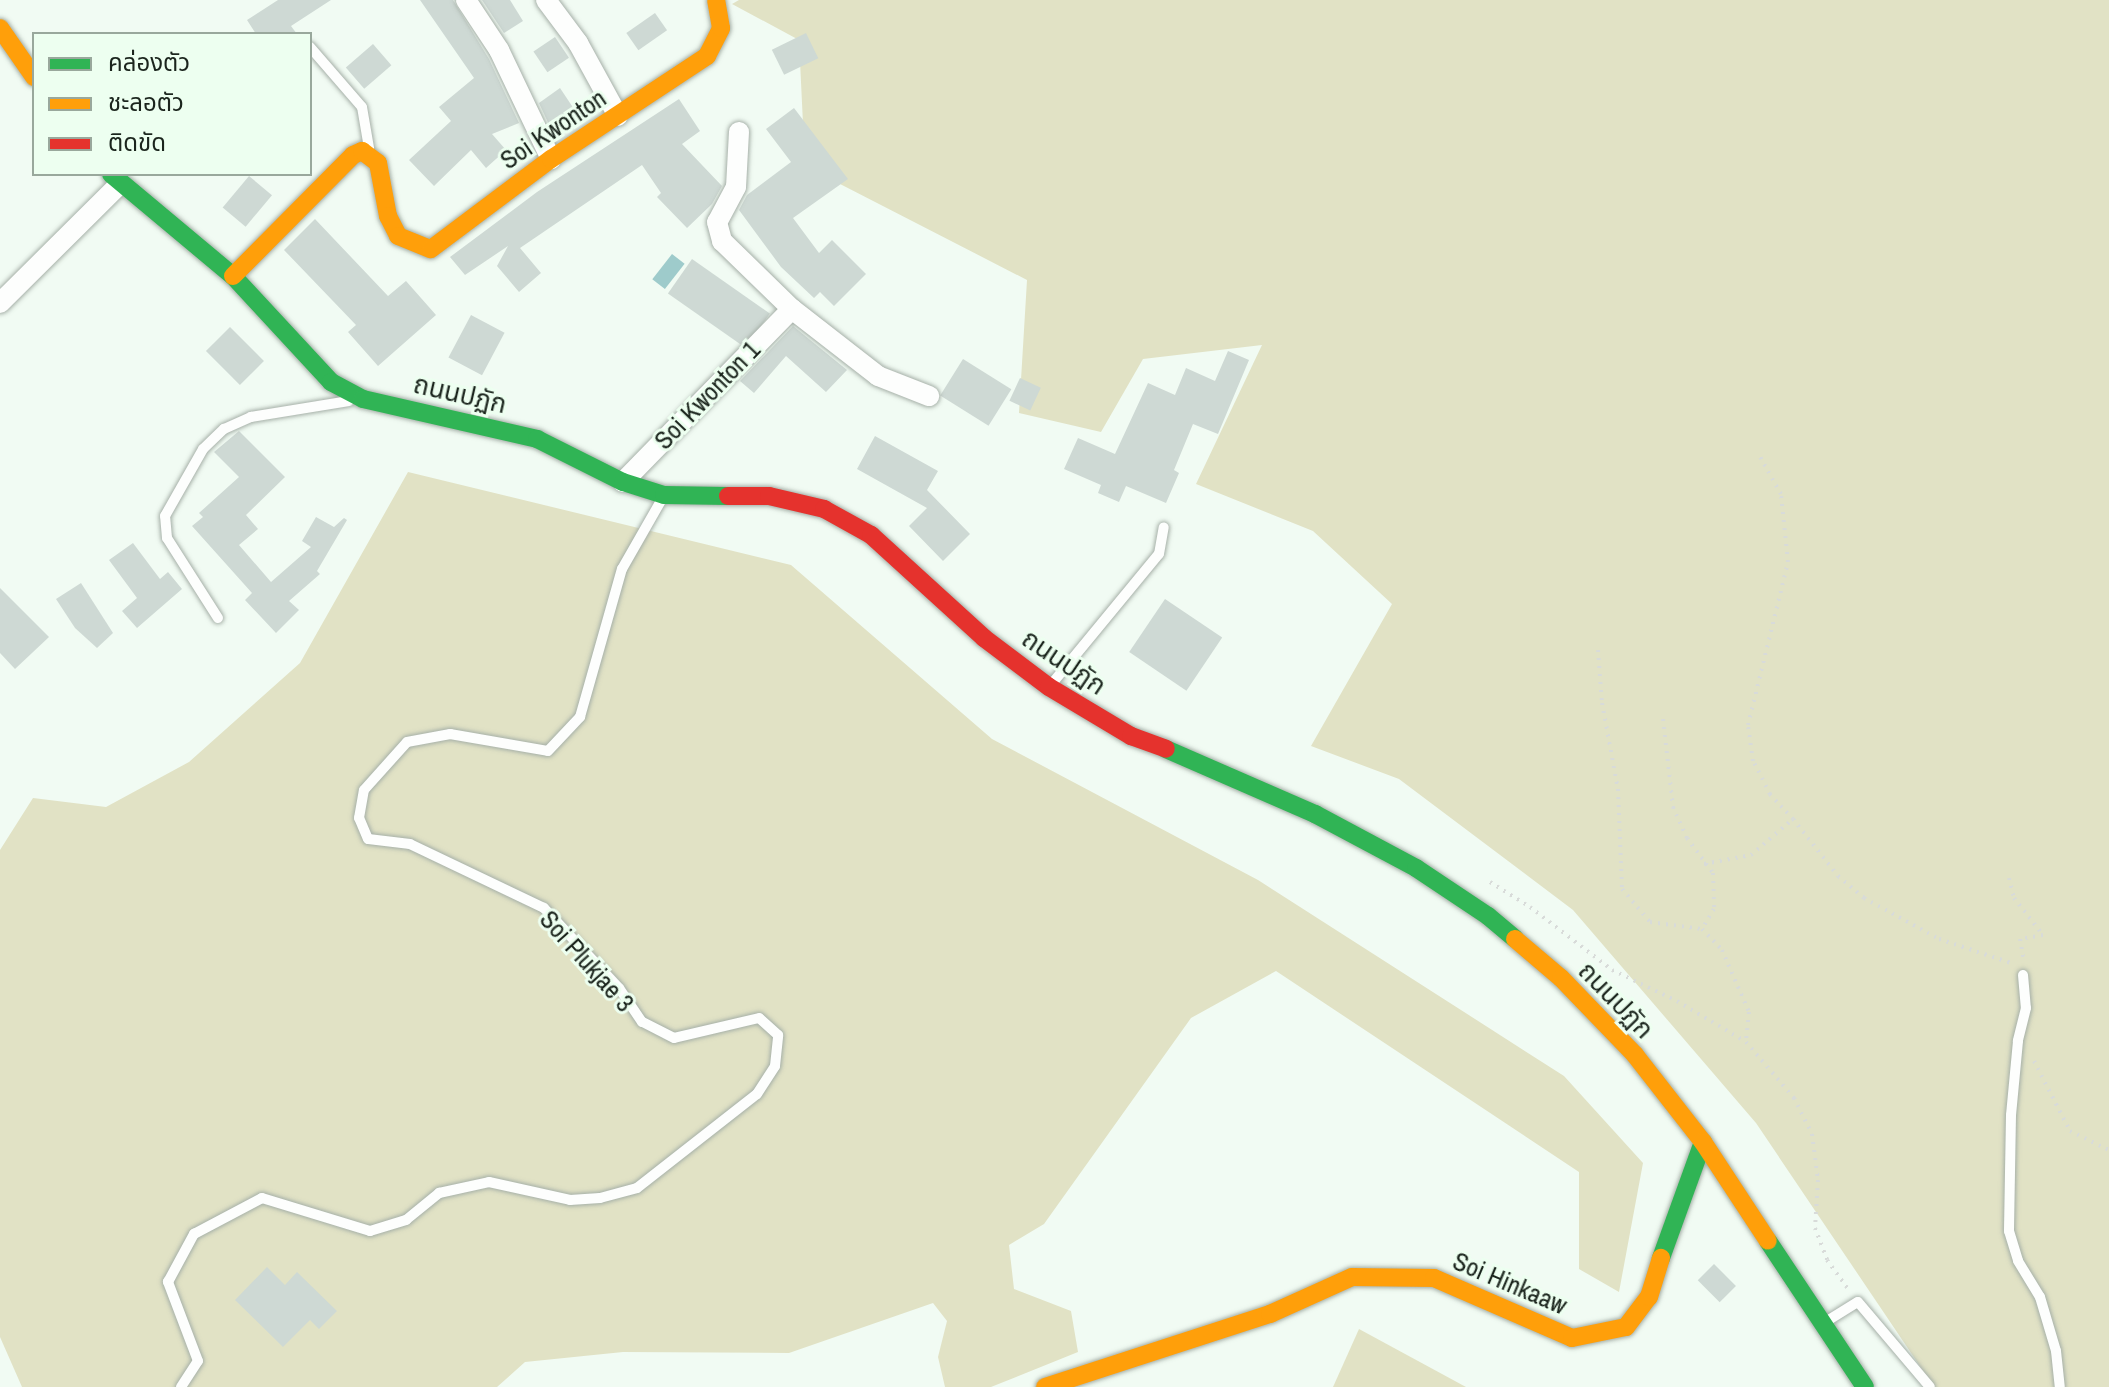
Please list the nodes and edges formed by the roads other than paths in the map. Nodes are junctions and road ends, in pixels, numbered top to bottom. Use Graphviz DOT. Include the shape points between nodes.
graph roads {
  1 [pos="466,0"];
  2 [pos="546,0"];
  3 [pos="716,0"];
  4 [pos="0,28"];
  5 [pos="312,49"];
  6 [pos="32,74"];
  7 [pos="618,116"];
  8 [pos="739,132"];
  9 [pos="370,154"];
  10 [pos="551,159"];
  11 [pos="116,179"];
  12 [pos="233,276"];
  13 [pos="0,303"];
  14 [pos="792,309"];
  15 [pos="929,396"];
  16 [pos="363,399"];
  17 [pos="623,482"];
  18 [pos="664,495"];
  19 [pos="1164,527"];
  20 [pos="218,618"];
  21 [pos="1049,687"];
  22 [pos="2023,975"];
  23 [pos="1703,1142"];
  24 [pos="1822,1324"];
  25 [pos="181,1387"];
  26 [pos="1045,1387"];
  27 [pos="1865,1387"];
  28 [pos="1930,1387"];
  29 [pos="2060,1387"];
  1 -- 10 [label="street" via="499,50"];
  2 -- 7 [label="street" via="578,43"];
  3 -- 7 [label="main road, Soi Kwonton" via="721,28 707,56"];
  4 -- 6 [label="main road"];
  5 -- 9 [label="lane" via="362,107"];
  7 -- 10 [label="main road, Soi Kwonton"];
  8 -- 14 [label="street" via="736,187 717,222 722,241"];
  9 -- 10 [label="main road, Soi Kwonton" via="378,163 388,216 398,236 431,249"];
  9 -- 12 [label="main road" via="353,155"];
  11 -- 12 [label="main road, ถนนปฏัก"];
  11 -- 13 [label="street"];
  12 -- 16 [label="main road, ถนนปฏัก" via="331,382"];
  14 -- 15 [label="street" via="878,376"];
  14 -- 17 [label="street, Soi Kwonton 1"];
  16 -- 17 [label="main road, ถนนปฏัก" via="537,439"];
  16 -- 20 [label="lane" via="251,417 224,429 203,449 165,516 167,538"];
  17 -- 18 [label="main road, ถนนปฏัก"];
  18 -- 21 [label="main road, ถนนปฏัก" via="769,496 824,509 871,535 984,638"];
  18 -- 25 [label="lane, Soi Plukjae 3" via="622,569 580,717 548,751 450,734 407,742 364,790 359,818 368,839 410,844 544,908 619,988 642,1022 674,1038 759,1018 778,1035 775,1066 757,1094 637,1188 570,1200 489,1182 439,1193 406,1220 370,1231 262,1198 194,1234 168,1282 198,1361"];
  19 -- 21 [label="lane" via="1159,554"];
  21 -- 23 [label="main road, ถนนปฏัก" via="1131,736 1315,814 1416,868 1488,916 1635,1055"];
  22 -- 29 [label="lane" via="2026,1008 2009,1160 2009,1231 2018,1261 2040,1297"];
  23 -- 24 [label="main road, ถนนปฏัก"];
  23 -- 26 [label="main road, Soi Hinkaaw" via="1649,1297 1626,1327 1572,1338 1434,1278 1352,1277 1270,1314"];
  24 -- 27 [label="main road, ถนนปฏัก"];
  24 -- 28 [label="lane" via="1858,1302"];
}
